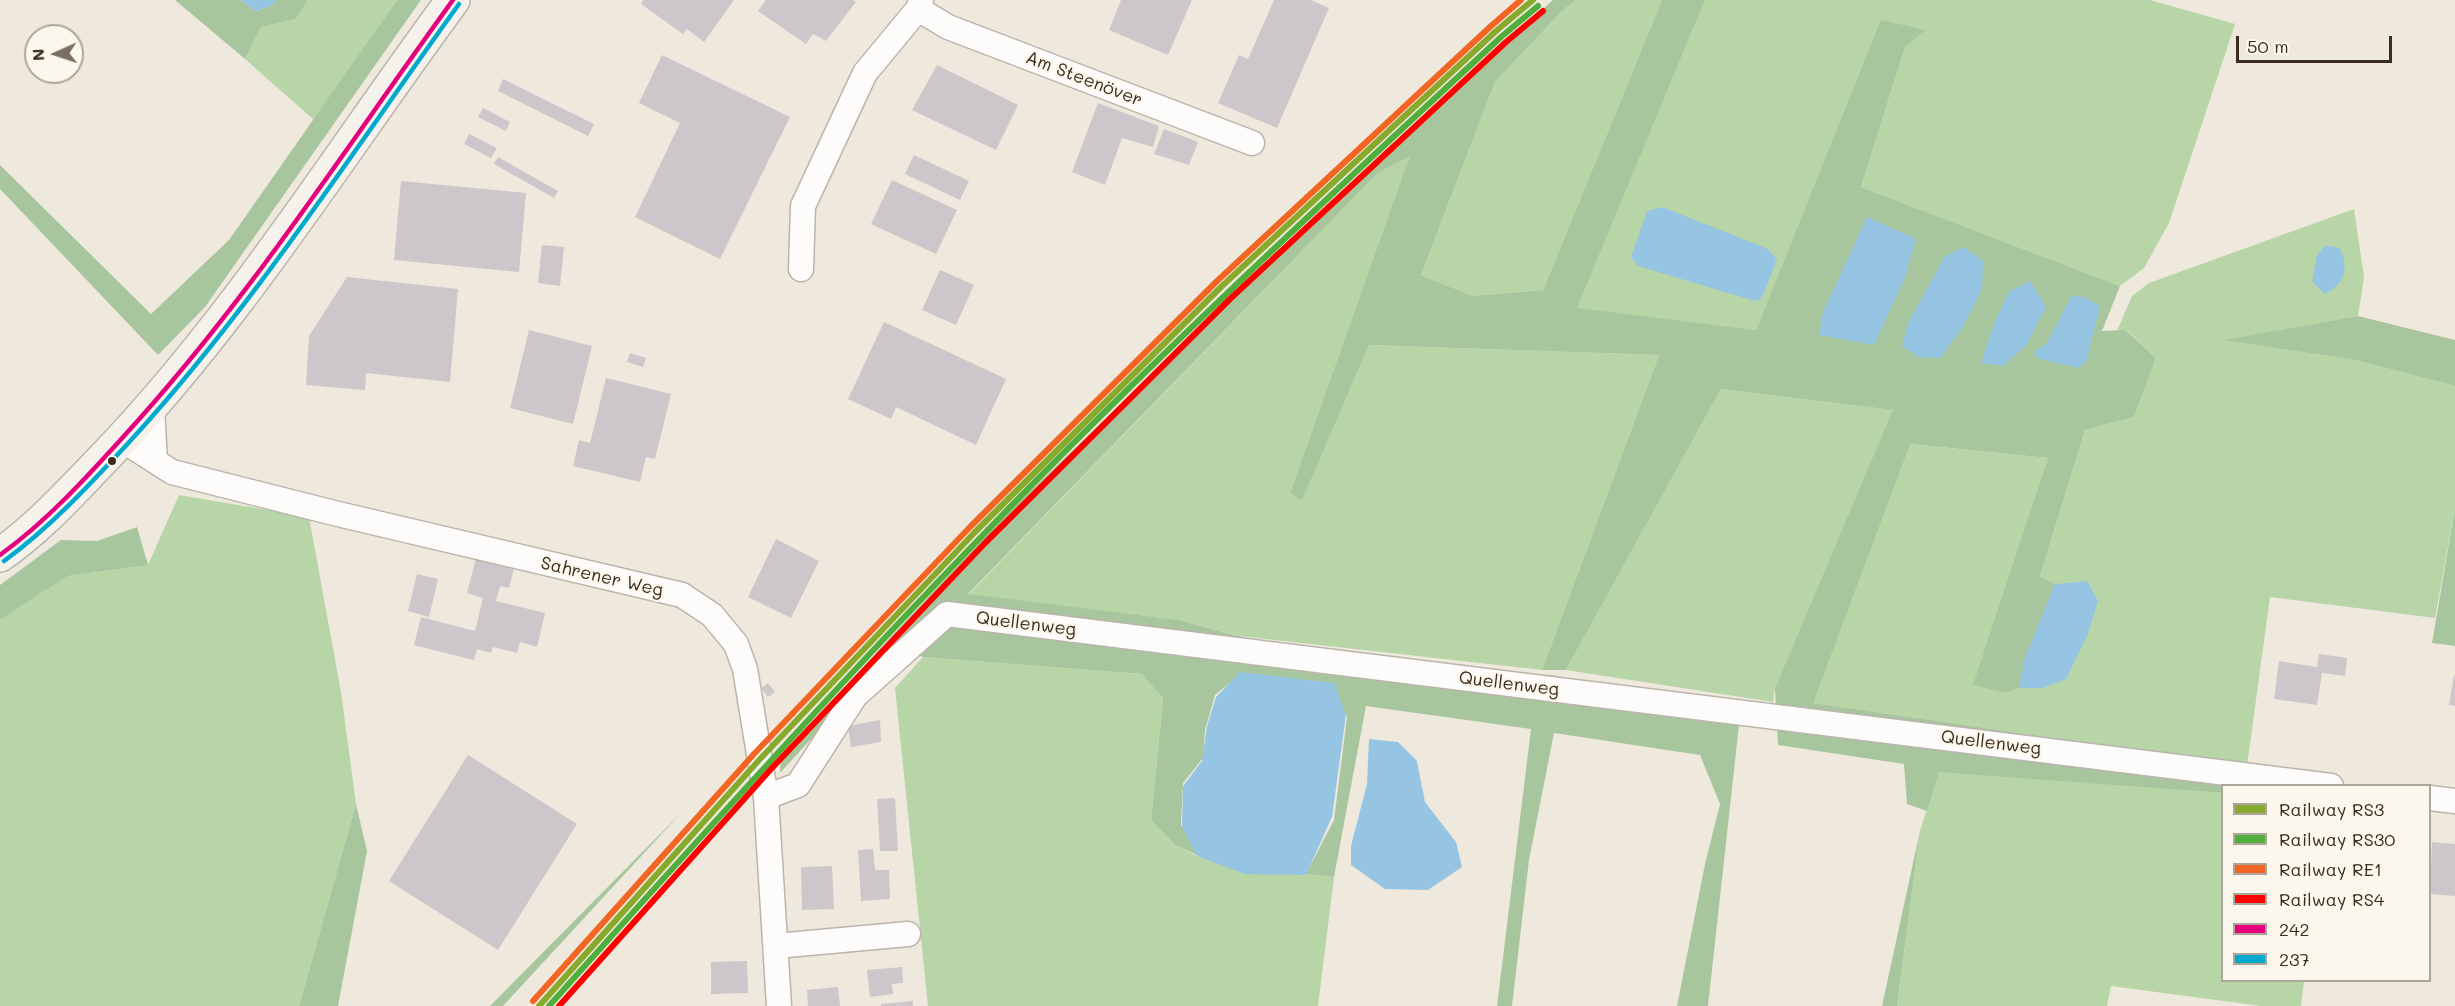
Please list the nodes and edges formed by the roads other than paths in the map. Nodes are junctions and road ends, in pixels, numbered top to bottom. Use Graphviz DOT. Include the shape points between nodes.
graph roads {
  1 [pos="453,0"];
  2 [pos="920,5"];
  3 [pos="1252,143"];
  4 [pos="801,269"];
  5 [pos="152,408"];
  6 [pos="122,440"];
  7 [pos="155,462"];
  8 [pos="0,555"];
  9 [pos="2315,784"];
  10 [pos="766,797"];
  11 [pos="2431,798"];
  12 [pos="2455,801"];
  13 [pos="908,934"];
  14 [pos="776,946"];
  15 [pos="779,1006"];
  1 -- 5 [label="main road" via="224,319"];
  2 -- 3 [label="street, Am Steenöver" via="948,27"];
  2 -- 4 [label="street, Am Steenöver" via="865,73 803,206"];
  5 -- 6 [label="main road"];
  5 -- 7 [label="street"];
  6 -- 7 [label="street, Sahrener Weg"];
  6 -- 8 [label="main road" via="51,512"];
  7 -- 10 [label="street, Sahrener Weg" via="194,478 682,595 712,615 736,644 745,669"];
  9 -- 10 [label="street, Quellenweg" via="947,614 855,696 798,785"];
  10 -- 14 [label="street, Sahrener Weg"];
  11 -- 12 [label="street"];
  13 -- 14 [label="street"];
  14 -- 15 [label="street, Sahrener Weg"];
}
